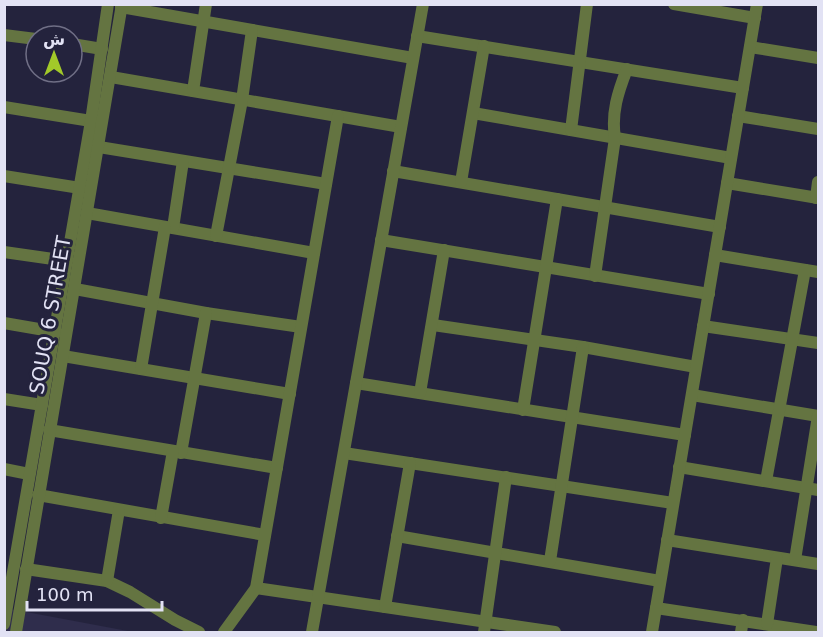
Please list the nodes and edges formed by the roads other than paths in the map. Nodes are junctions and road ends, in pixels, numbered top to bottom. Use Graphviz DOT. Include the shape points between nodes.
graph roads {
  1 [pos="108,4"];
  2 [pos="206,4"];
  3 [pos="423,4"];
  4 [pos="587,4"];
  5 [pos="674,4"];
  6 [pos="757,4"];
  7 [pos="121,6"];
  8 [pos="755,18"];
  9 [pos="203,21"];
  10 [pos="252,30"];
  11 [pos="4,35"];
  12 [pos="417,36"];
  13 [pos="24,38"];
  14 [pos="84,46"];
  15 [pos="484,46"];
  16 [pos="750,47"];
  17 [pos="102,49"];
  18 [pos="413,58"];
  19 [pos="819,58"];
  20 [pos="580,61"];
  21 [pos="627,69"];
  22 [pos="111,77"];
  23 [pos="743,88"];
  24 [pos="193,91"];
  25 [pos="242,99"];
  26 [pos="4,107"];
  27 [pos="473,113"];
  28 [pos="338,116"];
  29 [pos="738,116"];
  30 [pos="91,121"];
  31 [pos="401,127"];
  32 [pos="819,129"];
  33 [pos="571,130"];
  34 [pos="615,138"];
  35 [pos="99,147"];
  36 [pos="731,158"];
  37 [pos="183,161"];
  38 [pos="229,168"];
  39 [pos="393,171"];
  40 [pos="4,176"];
  41 [pos="461,182"];
  42 [pos="819,182"];
  43 [pos="326,183"];
  44 [pos="727,183"];
  45 [pos="80,188"];
  46 [pos="817,198"];
  47 [pos="557,199"];
  48 [pos="605,207"];
  49 [pos="87,213"];
  50 [pos="720,227"];
  51 [pos="169,228"];
  52 [pos="216,236"];
  53 [pos="381,240"];
  54 [pos="444,250"];
  55 [pos="4,252"];
  56 [pos="314,253"];
  57 [pos="715,255"];
  58 [pos="67,261"];
  59 [pos="546,268"];
  60 [pos="805,270"];
  61 [pos="819,272"];
  62 [pos="596,276"];
  63 [pos="75,289"];
  64 [pos="709,294"];
  65 [pos="152,303"];
  66 [pos="206,313"];
  67 [pos="4,323"];
  68 [pos="432,325"];
  69 [pos="703,326"];
  70 [pos="301,327"];
  71 [pos="56,332"];
  72 [pos="792,338"];
  73 [pos="533,340"];
  74 [pos="819,343"];
  75 [pos="583,347"];
  76 [pos="63,356"];
  77 [pos="696,367"];
  78 [pos="141,369"];
  79 [pos="195,379"];
  80 [pos="356,383"];
  81 [pos="420,393"];
  82 [pos="290,394"];
  83 [pos="692,395"];
  84 [pos="4,399"];
  85 [pos="42,405"];
  86 [pos="779,409"];
  87 [pos="523,410"];
  88 [pos="818,416"];
  89 [pos="572,417"];
  90 [pos="49,430"];
  91 [pos="685,435"];
  92 [pos="177,452"];
  93 [pos="344,453"];
  94 [pos="410,463"];
  95 [pos="680,467"];
  96 [pos="277,468"];
  97 [pos="4,470"];
  98 [pos="29,474"];
  99 [pos="506,477"];
  100 [pos="766,481"];
  101 [pos="560,486"];
  102 [pos="812,489"];
  103 [pos="38,495"];
  104 [pos="673,503"];
  105 [pos="119,510"];
  106 [pos="161,518"];
  107 [pos="19,534"];
  108 [pos="265,535"];
  109 [pos="397,536"];
  110 [pos="4,540"];
  111 [pos="667,540"];
  112 [pos="496,552"];
  113 [pos="777,558"];
  114 [pos="795,560"];
  115 [pos="550,561"];
  116 [pos="819,564"];
  117 [pos="26,569"];
  118 [pos="107,581"];
  119 [pos="660,581"];
  120 [pos="13,587"];
  121 [pos="256,588"];
  122 [pos="318,597"];
  123 [pos="384,607"];
  124 [pos="656,608"];
  125 [pos="4,624"];
  126 [pos="766,624"];
  127 [pos="742,626"];
  128 [pos="485,627"];
  129 [pos="531,631"];
  130 [pos="19,632"];
  131 [pos="199,633"];
  132 [pos="224,633"];
  133 [pos="312,633"];
  134 [pos="555,633"];
  135 [pos="652,633"];
  136 [pos="816,633"];
  1 -- 17 [label="street, SOUQ 6 STREET"];
  2 -- 9 [label="street"];
  3 -- 12 [label="street"];
  4 -- 20 [label="street"];
  5 -- 8 [label="street"];
  6 -- 8 [label="street"];
  7 -- 9 [label="street"];
  7 -- 22 [label="street, SOUQ 6 STREET"];
  8 -- 16 [label="street"];
  9 -- 10 [label="street"];
  9 -- 24 [label="street"];
  10 -- 18 [label="street"];
  10 -- 25 [label="street"];
  11 -- 13 [label="street"];
  12 -- 15 [label="street"];
  12 -- 18 [label="street"];
  14 -- 17 [label="street"];
  15 -- 20 [label="street"];
  15 -- 27 [label="street"];
  16 -- 19 [label="street"];
  16 -- 23 [label="street"];
  17 -- 30 [label="street, SOUQ 6 STREET"];
  18 -- 31 [label="street"];
  20 -- 21 [label="street"];
  20 -- 33 [label="street"];
  21 -- 23 [label="street"];
  21 -- 34 [label="street" via="615,104"];
  22 -- 24 [label="street"];
  22 -- 35 [label="street, SOUQ 6 STREET"];
  23 -- 29 [label="street"];
  24 -- 25 [label="street"];
  25 -- 28 [label="street"];
  25 -- 38 [label="street"];
  26 -- 30 [label="street"];
  27 -- 33 [label="street"];
  27 -- 41 [label="street"];
  28 -- 31 [label="street"];
  28 -- 43 [label="street"];
  29 -- 32 [label="street"];
  29 -- 36 [label="street"];
  30 -- 45 [label="street, SOUQ 6 STREET"];
  31 -- 39 [label="street"];
  33 -- 34 [label="street"];
  34 -- 36 [label="street"];
  34 -- 48 [label="street"];
  35 -- 37 [label="street"];
  35 -- 49 [label="street, SOUQ 6 STREET"];
  36 -- 44 [label="street"];
  37 -- 38 [label="street"];
  37 -- 51 [label="street"];
  38 -- 43 [label="street"];
  38 -- 52 [label="street"];
  39 -- 41 [label="street"];
  39 -- 53 [label="street"];
  40 -- 45 [label="street"];
  41 -- 47 [label="street"];
  42 -- 46 [label="street"];
  43 -- 56 [label="street"];
  44 -- 46 [label="street"];
  44 -- 50 [label="street"];
  45 -- 58 [label="street, SOUQ 6 STREET"];
  47 -- 48 [label="street"];
  47 -- 59 [label="street"];
  48 -- 50 [label="street"];
  48 -- 62 [label="street"];
  49 -- 51 [label="street"];
  49 -- 63 [label="street, SOUQ 6 STREET"];
  50 -- 57 [label="street"];
  51 -- 52 [label="street"];
  51 -- 65 [label="street"];
  52 -- 56 [label="street"];
  53 -- 54 [label="street"];
  53 -- 80 [label="street"];
  54 -- 59 [label="street"];
  54 -- 68 [label="street"];
  55 -- 58 [label="street"];
  56 -- 70 [label="street"];
  57 -- 60 [label="street"];
  57 -- 64 [label="street"];
  58 -- 71 [label="street, SOUQ 6 STREET"];
  59 -- 62 [label="street"];
  59 -- 73 [label="street"];
  60 -- 61 [label="street"];
  60 -- 72 [label="street"];
  62 -- 64 [label="street"];
  63 -- 65 [label="street"];
  63 -- 76 [label="street, SOUQ 6 STREET"];
  64 -- 69 [label="street"];
  65 -- 66 [label="street"];
  65 -- 78 [label="street"];
  66 -- 70 [label="street"];
  66 -- 79 [label="street"];
  67 -- 71 [label="street"];
  68 -- 73 [label="street"];
  68 -- 81 [label="street"];
  69 -- 72 [label="street"];
  69 -- 77 [label="street"];
  70 -- 82 [label="street"];
  71 -- 85 [label="street, SOUQ 6 STREET"];
  72 -- 74 [label="street"];
  72 -- 86 [label="street"];
  73 -- 75 [label="street"];
  73 -- 87 [label="street"];
  75 -- 77 [label="street"];
  75 -- 89 [label="street"];
  76 -- 78 [label="street"];
  76 -- 90 [label="street, SOUQ 6 STREET"];
  77 -- 83 [label="street"];
  78 -- 79 [label="street"];
  79 -- 82 [label="street"];
  79 -- 92 [label="street"];
  80 -- 81 [label="street"];
  80 -- 93 [label="street"];
  81 -- 87 [label="street"];
  82 -- 96 [label="street"];
  83 -- 86 [label="street"];
  83 -- 91 [label="street"];
  84 -- 85 [label="street"];
  85 -- 98 [label="street, SOUQ 6 STREET"];
  86 -- 88 [label="street"];
  86 -- 100 [label="street"];
  87 -- 89 [label="street"];
  88 -- 102 [label="street"];
  89 -- 91 [label="street"];
  89 -- 101 [label="street"];
  90 -- 92 [label="street"];
  90 -- 103 [label="street, SOUQ 6 STREET"];
  91 -- 95 [label="street"];
  92 -- 96 [label="street"];
  92 -- 106 [label="street"];
  93 -- 94 [label="street"];
  93 -- 122 [label="street"];
  94 -- 99 [label="street"];
  94 -- 109 [label="street"];
  95 -- 100 [label="street"];
  95 -- 104 [label="street"];
  96 -- 108 [label="street"];
  97 -- 98 [label="street"];
  98 -- 107 [label="street, SOUQ 6 STREET"];
  99 -- 101 [label="street"];
  99 -- 112 [label="street"];
  100 -- 102 [label="street"];
  101 -- 104 [label="street"];
  101 -- 115 [label="street"];
  102 -- 114 [label="street"];
  103 -- 105 [label="street"];
  103 -- 117 [label="street, SOUQ 6 STREET"];
  104 -- 111 [label="street"];
  105 -- 106 [label="street"];
  105 -- 118 [label="street"];
  106 -- 108 [label="street"];
  107 -- 110 [label="street"];
  107 -- 120 [label="street, SOUQ 6 STREET"];
  108 -- 121 [label="street"];
  109 -- 112 [label="street"];
  109 -- 123 [label="street"];
  111 -- 113 [label="street"];
  111 -- 119 [label="street"];
  112 -- 115 [label="street"];
  112 -- 128 [label="street"];
  113 -- 114 [label="street"];
  113 -- 126 [label="street"];
  114 -- 116 [label="street"];
  115 -- 119 [label="street"];
  117 -- 118 [label="street"];
  117 -- 120 [label="street, SOUQ 6 STREET"];
  118 -- 131 [label="street"];
  119 -- 124 [label="street"];
  120 -- 125 [label="street, SOUQ 6 STREET"];
  120 -- 130 [label="street, SOUQ 6 STREET"];
  121 -- 122 [label="street"];
  121 -- 132 [label="street"];
  122 -- 123 [label="street"];
  122 -- 133 [label="street"];
  123 -- 128 [label="street"];
  124 -- 127 [label="street"];
  124 -- 135 [label="street"];
  126 -- 127 [label="street"];
  126 -- 136 [label="street"];
  128 -- 129 [label="street"];
  129 -- 134 [label="street"];
}
